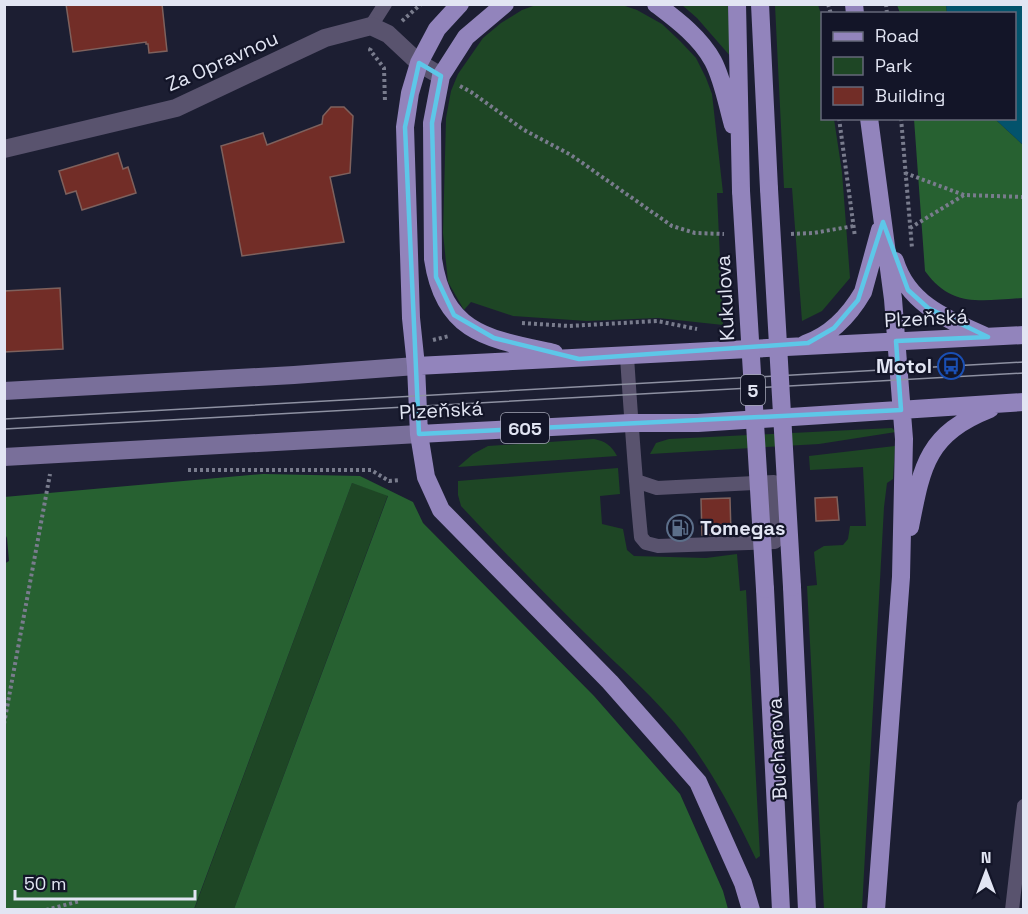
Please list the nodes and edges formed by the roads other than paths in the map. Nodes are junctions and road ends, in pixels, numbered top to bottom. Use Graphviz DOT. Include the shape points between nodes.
graph roads {
  1 [pos="385,4"];
  2 [pos="460,4"];
  3 [pos="505,4"];
  4 [pos="656,4"];
  5 [pos="737,4"];
  6 [pos="760,4"];
  7 [pos="371,26"];
  8 [pos="419,63"];
  9 [pos="441,76"];
  10 [pos="869,120"];
  11 [pos="739,148"];
  12 [pos="4,149"];
  13 [pos="883,222"];
  14 [pos="1023,335"];
  15 [pos="988,338"];
  16 [pos="896,342"];
  17 [pos="786,348"];
  18 [pos="627,357"];
  19 [pos="579,359"];
  20 [pos="416,366"];
  21 [pos="4,392"];
  22 [pos="1023,402"];
  23 [pos="1003,403"];
  24 [pos="901,410"];
  25 [pos="630,423"];
  26 [pos="419,434"];
  27 [pos="4,457"];
  28 [pos="636,481"];
  29 [pos="901,577"];
  30 [pos="765,589"];
  31 [pos="1023,806"];
  32 [pos="1023,822"];
  33 [pos="751,909"];
  34 [pos="781,909"];
  35 [pos="807,909"];
  36 [pos="876,909"];
  37 [pos="1012,909"];
  1 -- 7 [label="lane"];
  2 -- 8 [label="main road" via="437,29"];
  3 -- 9 [label="main road" via="466,37"];
  4 -- 11 [label="main road" via="678,20 713,61"];
  5 -- 11 [label="main road, Kukulova / 5"];
  6 -- 35 [label="main road, Bucharova / 5, bridge"];
  7 -- 8 [label="street" via="388,34"];
  7 -- 12 [label="street, Za Opravnou" via="325,38 176,108"];
  8 -- 9 [label="street"];
  8 -- 20 [label="main road" via="405,127"];
  9 -- 19 [label="main road" via="432,123 433,259 442,296 465,324 494,338"];
  10 -- 13 [label="main road"];
  11 -- 30 [label="main road, Kukulova / 5, bridge"];
  13 -- 15 [label="main road" via="899,276 908,290 928,308"];
  13 -- 16 [label="main road"];
  13 -- 17 [label="main road" via="863,292 852,309 823,336"];
  14 -- 15 [label="main road, Plzeňská"];
  15 -- 16 [label="main road, Plzeňská"];
  16 -- 17 [label="main road, Plzeňská"];
  16 -- 24 [label="main road"];
  17 -- 18 [label="main road, Plzeňská"];
  18 -- 19 [label="main road, Plzeňská"];
  18 -- 25 [label="lane"];
  19 -- 20 [label="main road, Plzeňská"];
  20 -- 21 [label="main road, Plzeňská"];
  20 -- 26 [label="main road"];
  22 -- 23 [label="main road, Plzeňská / 605"];
  23 -- 24 [label="main road, Plzeňská / 605"];
  23 -- 29 [label="main road" via="962,421 931,451 917,491"];
  24 -- 25 [label="main road, Plzeňská / 605" via="698,423"];
  24 -- 29 [label="main road"];
  25 -- 26 [label="main road, Plzeňská / 605"];
  25 -- 28 [label="lane"];
  26 -- 27 [label="main road, Plzeňská / 605"];
  26 -- 33 [label="main road" via="426,477 441,510 610,682 698,782"];
  28 -- 28 [label="lane" via="641,537 646,543 658,546 775,542 774,482 657,488"];
  29 -- 36 [label="main road"];
  30 -- 34 [label="main road, Bucharova / 5"];
  31 -- 32 [label="lane"];
  32 -- 37 [label="lane"];
}
